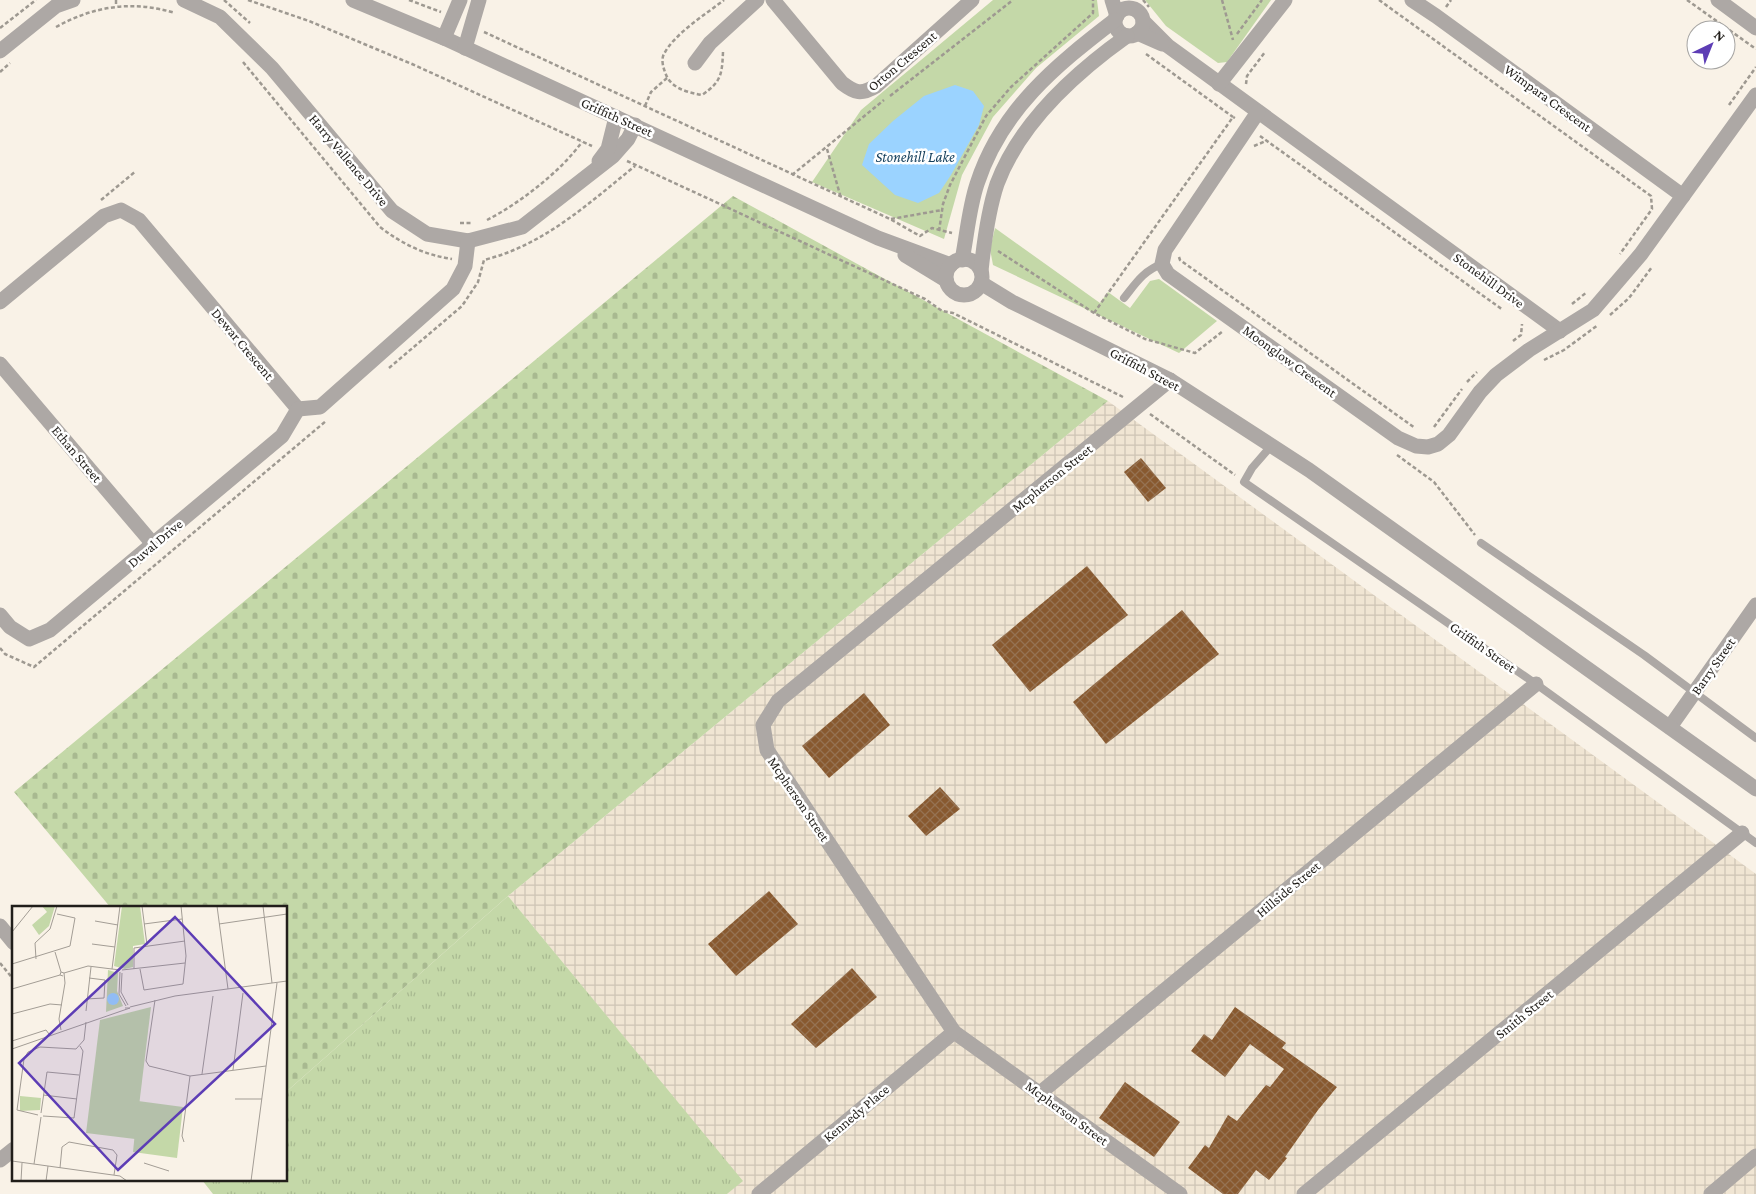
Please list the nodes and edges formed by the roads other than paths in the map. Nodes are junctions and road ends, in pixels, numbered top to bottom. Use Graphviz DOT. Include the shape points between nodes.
graph roads {
  1 [pos="73,0"];
  2 [pos="353,0"];
  3 [pos="460,0"];
  4 [pos="479,0"];
  5 [pos="757,0"];
  6 [pos="773,0"];
  7 [pos="972,0"];
  8 [pos="1112,0"];
  9 [pos="1285,0"];
  10 [pos="1412,0"];
  11 [pos="1718,0"];
  12 [pos="1133,3"];
  13 [pos="1435,6"];
  14 [pos="182,7"];
  15 [pos="1116,18"];
  16 [pos="1140,26"];
  17 [pos="1756,28"];
  18 [pos="444,38"];
  19 [pos="465,48"];
  20 [pos="0,51"];
  21 [pos="696,62"];
  22 [pos="1219,84"];
  23 [pos="1756,95"];
  24 [pos="1258,112"];
  25 [pos="616,116"];
  26 [pos="635,125"];
  27 [pos="609,154"];
  28 [pos="1683,196"];
  29 [pos="878,238"];
  30 [pos="468,241"];
  31 [pos="957,262"];
  32 [pos="1162,264"];
  33 [pos="946,280"];
  34 [pos="979,282"];
  35 [pos="1124,298"];
  36 [pos="0,302"];
  37 [pos="1560,331"];
  38 [pos="0,364"];
  39 [pos="1170,380"];
  40 [pos="298,409"];
  41 [pos="1271,446"];
  42 [pos="1481,543"];
  43 [pos="153,544"];
  44 [pos="1756,606"];
  45 [pos="0,616"];
  46 [pos="1536,684"];
  47 [pos="1694,692"];
  48 [pos="1670,727"];
  49 [pos="1756,738"];
  50 [pos="1756,789"];
  51 [pos="1742,833"];
  52 [pos="1756,843"];
  53 [pos="0,926"];
  54 [pos="12,941"];
  55 [pos="954,1032"];
  56 [pos="1040,1094"];
  57 [pos="12,1151"];
  58 [pos="1756,1156"];
  59 [pos="0,1160"];
  60 [pos="759,1194"];
  61 [pos="1180,1194"];
  62 [pos="1304,1194"];
  63 [pos="1711,1194"];
  1 -- 20 [label="street" via="56,6"];
  2 -- 18 [label="street, Griffith Street"];
  3 -- 18 [label="street"];
  4 -- 19 [label="street"];
  5 -- 21 [label="street" via="710,42"];
  6 -- 7 [label="street, Orton Crescent" via="842,83 856,93 865,93"];
  8 -- 15 [label="street"];
  9 -- 22 [label="street"];
  10 -- 13 [label="street, Wimpara Crescent"];
  11 -- 17 [label="street"];
  12 -- 15 [label="street"];
  12 -- 16 [label="street" via="1140,12"];
  13 -- 28 [label="street, Wimpara Crescent"];
  14 -- 30 [label="street, Harry Vallence Drive" via="220,17 272,68 392,211 427,234"];
  15 -- 16 [label="street" via="1118,30"];
  15 -- 31 [label="street" via="1064,59 1033,89 1010,119 993,146 976,185 967,234"];
  16 -- 22 [label="street, Stonehill Drive"];
  16 -- 34 [label="street" via="1067,86 1015,146 997,184"];
  18 -- 19 [label="street, Griffith Street"];
  19 -- 25 [label="street, Griffith Street"];
  22 -- 24 [label="street, Stonehill Drive"];
  23 -- 28 [label="street"];
  24 -- 32 [label="street" via="1165,250"];
  24 -- 37 [label="street, Stonehill Drive"];
  25 -- 26 [label="street, Griffith Street"];
  25 -- 27 [label="street, Harry Vallence Drive"];
  26 -- 27 [label="street, Harry Vallence Drive" via="628,138"];
  26 -- 29 [label="street, Griffith Street"];
  27 -- 30 [label="street, Harry Vallence Drive" via="522,227"];
  28 -- 37 [label="street" via="1641,254 1593,310"];
  29 -- 31 [label="street, Griffith Street"];
  29 -- 33 [label="street, Griffith Street"];
  30 -- 40 [label="street" via="466,259 453,289 446,296 320,407"];
  31 -- 33 [label="street" via="947,272"];
  31 -- 34 [label="street" via="973,262"];
  32 -- 35 [label="lane" via="1142,275"];
  32 -- 37 [label="street, Moonglow Crescent" via="1168,274 1390,432 1416,446 1438,444 1449,435 1496,375"];
  33 -- 34 [label="street" via="952,290 966,295"];
  34 -- 39 [label="street, Griffith Street" via="1012,302"];
  36 -- 40 [label="street, Dewar Crescent" via="104,216 121,210 139,220"];
  38 -- 43 [label="street, Ethan Street"];
  39 -- 41 [label="street, Griffith Street"];
  39 -- 55 [label="street, Mcpherson Street" via="778,701 763,725 767,750"];
  40 -- 43 [label="street, Duval Drive" via="282,436"];
  41 -- 46 [label="lane, Griffith Street" via="1244,482"];
  41 -- 48 [label="street, Griffith Street"];
  42 -- 47 [label="lane"];
  43 -- 45 [label="street, Duval Drive" via="50,630 29,639"];
  44 -- 47 [label="street, Barry Street"];
  46 -- 51 [label="lane, Griffith Street"];
  46 -- 56 [label="street, Hillside Street"];
  47 -- 48 [label="street, Barry Street"];
  47 -- 49 [label="lane"];
  48 -- 50 [label="street, Griffith Street"];
  51 -- 52 [label="lane, Griffith Street"];
  51 -- 62 [label="street, Smith Street"];
  53 -- 54 [label="street"];
  55 -- 56 [label="street, Mcpherson Street"];
  55 -- 60 [label="street, Kennedy Place"];
  56 -- 61 [label="street, Mcpherson Street"];
  57 -- 59 [label="street"];
  58 -- 63 [label="street"];
}
